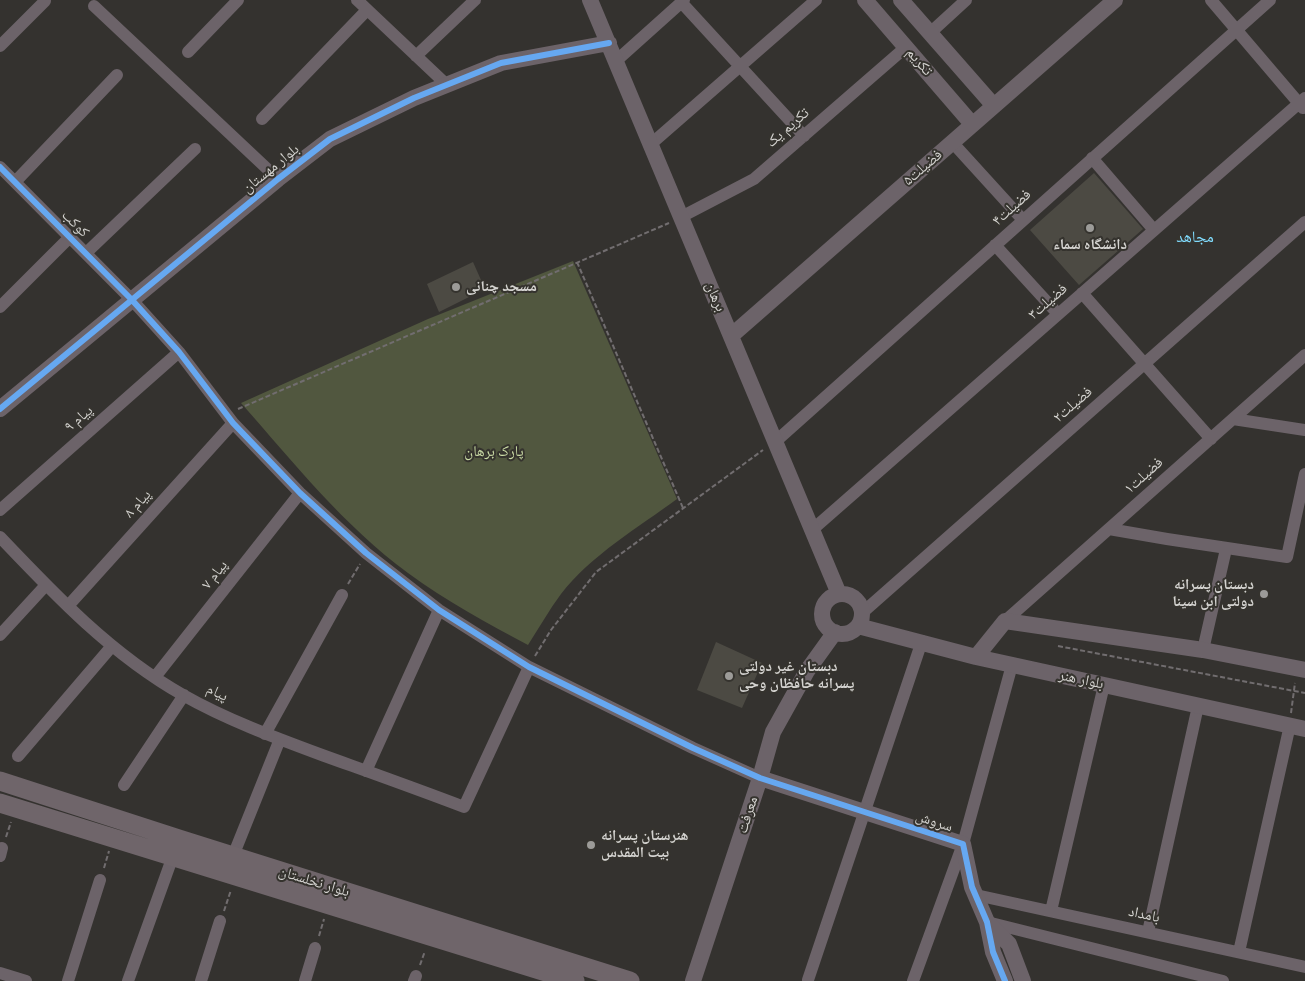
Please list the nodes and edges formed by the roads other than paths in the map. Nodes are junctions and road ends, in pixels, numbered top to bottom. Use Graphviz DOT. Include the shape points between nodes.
graph roads {
  1 [pos="238,0"];
  2 [pos="357,0"];
  3 [pos="475,0"];
  4 [pos="590,0"];
  5 [pos="816,0"];
  6 [pos="865,0"];
  7 [pos="901,0"];
  8 [pos="966,0"];
  9 [pos="1115,0"];
  10 [pos="1211,0"];
  11 [pos="1270,0"];
  12 [pos="45,1"];
  13 [pos="682,1"];
  14 [pos="94,6"];
  15 [pos="367,10"];
  16 [pos="1237,30"];
  17 [pos="930,32"];
  18 [pos="609,44"];
  19 [pos="0,46"];
  20 [pos="906,47"];
  21 [pos="188,52"];
  22 [pos="416,56"];
  23 [pos="616,61"];
  24 [pos="740,66"];
  25 [pos="117,75"];
  26 [pos="447,85"];
  27 [pos="1303,104"];
  28 [pos="994,106"];
  29 [pos="262,119"];
  30 [pos="972,124"];
  31 [pos="804,136"];
  32 [pos="952,142"];
  33 [pos="651,144"];
  34 [pos="195,149"];
  35 [pos="1092,158"];
  36 [pos="0,167"];
  37 [pos="278,179"];
  38 [pos="15,182"];
  39 [pos="682,218"];
  40 [pos="1023,220"];
  41 [pos="1305,222"];
  42 [pos="1154,230"];
  43 [pos="70,237"];
  44 [pos="994,245"];
  45 [pos="86,253"];
  46 [pos="1082,293"];
  47 [pos="132,300"];
  48 [pos="0,307"];
  49 [pos="1058,314"];
  50 [pos="731,336"];
  51 [pos="179,352"];
  52 [pos="1305,355"];
  53 [pos="1145,363"];
  54 [pos="0,409"];
  55 [pos="230,419"];
  56 [pos="1233,419"];
  57 [pos="1305,430"];
  58 [pos="1211,439"];
  59 [pos="775,442"];
  60 [pos="1305,474"];
  61 [pos="300,493"];
  62 [pos="0,510"];
  63 [pos="1109,529"];
  64 [pos="812,530"];
  65 [pos="0,537"];
  66 [pos="1226,548"];
  67 [pos="46,585"];
  68 [pos="839,594"];
  69 [pos="342,595"];
  70 [pos="68,606"];
  71 [pos="439,610"];
  72 [pos="860,619"];
  73 [pos="1006,621"];
  74 [pos="835,632"];
  75 [pos="0,635"];
  76 [pos="922,642"];
  77 [pos="112,646"];
  78 [pos="1204,650"];
  79 [pos="976,657"];
  80 [pos="1012,665"];
  81 [pos="528,667"];
  82 [pos="1301,669"];
  83 [pos="155,677"];
  84 [pos="1104,685"];
  85 [pos="184,695"];
  86 [pos="1198,706"];
  87 [pos="1297,727"];
  88 [pos="265,734"];
  89 [pos="280,739"];
  90 [pos="18,756"];
  91 [pos="366,771"];
  92 [pos="760,778"];
  93 [pos="0,781"];
  94 [pos="124,785"];
  95 [pos="8,805"];
  96 [pos="864,812"];
  97 [pos="963,844"];
  98 [pos="176,848"];
  99 [pos="233,856"];
  100 [pos="100,880"];
  101 [pos="976,895"];
  102 [pos="1050,911"];
  103 [pos="220,921"];
  104 [pos="987,922"];
  105 [pos="1148,932"];
  106 [pos="315,948"];
  107 [pos="1239,952"];
  108 [pos="1305,967"];
  109 [pos="2,975"];
  110 [pos="808,980"];
  111 [pos="26,981"];
  112 [pos="68,981"];
  113 [pos="128,981"];
  114 [pos="201,981"];
  115 [pos="305,981"];
  116 [pos="575,981"];
  117 [pos="630,981"];
  118 [pos="693,981"];
  119 [pos="912,981"];
  120 [pos="1005,981"];
  121 [pos="1023,981"];
  122 [pos="1223,981"];
  1 -- 21 [label="street"];
  2 -- 15 [label="street"];
  3 -- 22 [label="street"];
  4 -- 18 [label="street, برهان"];
  5 -- 24 [label="street"];
  6 -- 20 [label="street, تکریم"];
  7 -- 17 [label="street, تکریم"];
  8 -- 17 [label="street"];
  9 -- 28 [label="street, فضیلت۵"];
  10 -- 16 [label="street"];
  11 -- 16 [label="street, فضیلت۴"];
  12 -- 19 [label="street"];
  13 -- 23 [label="street"];
  13 -- 24 [label="street"];
  14 -- 37 [label="street"];
  15 -- 22 [label="street"];
  15 -- 29 [label="street"];
  16 -- 27 [label="street"];
  16 -- 35 [label="street, فضیلت۴"];
  17 -- 28 [label="street, تکریم"];
  18 -- 23 [label="street, برهان"];
  18 -- 26 [label="street, بلوار مهستان" via="501,63"];
  20 -- 30 [label="street, تکریم"];
  20 -- 31 [label="street, تکریم یک"];
  22 -- 26 [label="street"];
  23 -- 33 [label="street, برهان"];
  24 -- 31 [label="street"];
  24 -- 33 [label="street"];
  25 -- 38 [label="street"];
  26 -- 37 [label="street, بلوار مهستان" via="330,139"];
  27 -- 42 [label="street, فضیلت۳"];
  28 -- 30 [label="street, فضیلت۵"];
  30 -- 32 [label="street, فضیلت۵"];
  31 -- 39 [label="street, تکریم یک" via="754,179"];
  32 -- 40 [label="street"];
  32 -- 50 [label="street, فضیلت۵"];
  33 -- 39 [label="street, برهان"];
  34 -- 45 [label="street"];
  35 -- 40 [label="street, فضیلت۴"];
  35 -- 42 [label="street"];
  36 -- 38 [label="street, کوکب"];
  37 -- 47 [label="street, بلوار مهستان"];
  38 -- 43 [label="street, کوکب"];
  39 -- 50 [label="street, برهان"];
  40 -- 44 [label="street, فضیلت۴"];
  41 -- 53 [label="street, فضیلت۲"];
  42 -- 46 [label="street, فضیلت۳"];
  43 -- 45 [label="street, کوکب"];
  43 -- 48 [label="street"];
  44 -- 49 [label="street"];
  44 -- 59 [label="street, فضیلت۴"];
  45 -- 47 [label="street, کوکب"];
  46 -- 49 [label="street, فضیلت۳"];
  46 -- 53 [label="street"];
  47 -- 51 [label="street, کوکب"];
  47 -- 54 [label="street, بلوار مهستان"];
  49 -- 64 [label="street, فضیلت۳"];
  50 -- 59 [label="street, برهان"];
  51 -- 55 [label="street, کوکب"];
  51 -- 62 [label="street, پیام ۹"];
  52 -- 56 [label="street, فضیلت۱"];
  53 -- 58 [label="street"];
  53 -- 72 [label="street, فضیلت۲"];
  55 -- 61 [label="street, کوکب"];
  55 -- 70 [label="street, پیام ۸"];
  56 -- 57 [label="street"];
  56 -- 58 [label="street, فضیلت۱"];
  58 -- 63 [label="street, فضیلت۱"];
  59 -- 64 [label="street, برهان"];
  60 -- 66 [label="street" via="1287,557"];
  61 -- 71 [label="street, کوکب" via="366,552"];
  61 -- 83 [label="street, پیام ۷"];
  63 -- 66 [label="street"];
  63 -- 73 [label="street, فضیلت۱"];
  64 -- 68 [label="street, برهان"];
  65 -- 67 [label="street, پیام"];
  66 -- 78 [label="street"];
  67 -- 70 [label="street, پیام"];
  67 -- 75 [label="street"];
  68 -- 72 [label="street" via="852,596 857,601"];
  68 -- 74 [label="street" via="827,600 822,612 824,625"];
  69 -- 88 [label="street"];
  70 -- 77 [label="street, پیام"];
  71 -- 81 [label="street, کوکب"];
  71 -- 91 [label="street"];
  72 -- 74 [label="street" via="850,632"];
  72 -- 76 [label="street, بلوار هنر"];
  73 -- 78 [label="street"];
  73 -- 79 [label="street"];
  74 -- 92 [label="street, معرفت" via="808,670 774,732"];
  76 -- 79 [label="street, بلوار هنر"];
  76 -- 96 [label="street"];
  77 -- 83 [label="street, پیام"];
  77 -- 90 [label="street"];
  78 -- 82 [label="street"];
  79 -- 80 [label="street, بلوار هنر"];
  80 -- 84 [label="street, بلوار هنر"];
  80 -- 97 [label="street"];
  81 -- 91 [label="street, پیام" via="464,807"];
  81 -- 92 [label="street, کوکب"];
  83 -- 85 [label="street, پیام"];
  84 -- 86 [label="street, بلوار هنر"];
  84 -- 102 [label="street"];
  85 -- 88 [label="street, پیام"];
  85 -- 94 [label="street"];
  86 -- 87 [label="street, بلوار هنر"];
  86 -- 105 [label="street"];
  87 -- 107 [label="street"];
  88 -- 89 [label="street, پیام"];
  89 -- 91 [label="street, پیام"];
  89 -- 99 [label="street"];
  92 -- 96 [label="street, سروش"];
  92 -- 118 [label="street, معرفت"];
  93 -- 98 [label="main road, بلوار نخلستان"];
  95 -- 98 [label="main road, بلوار نخلستان" via="113,838"];
  96 -- 97 [label="street, سروش"];
  96 -- 110 [label="street"];
  97 -- 101 [label="street, سروش"];
  97 -- 119 [label="street"];
  98 -- 99 [label="main road, بلوار نخلستان"];
  98 -- 113 [label="street"];
  98 -- 116 [label="main road, بلوار نخلستان" via="236,875"];
  99 -- 117 [label="main road, بلوار نخلستان"];
  100 -- 112 [label="street"];
  101 -- 102 [label="street, بامداد"];
  101 -- 104 [label="street, سروش"];
  102 -- 105 [label="street, بامداد"];
  103 -- 114 [label="street"];
  104 -- 120 [label="street, سروش" via="993,952"];
  104 -- 121 [label="street, سروش" via="1009,944"];
  104 -- 122 [label="street"];
  105 -- 107 [label="street, بامداد"];
  106 -- 115 [label="street"];
  107 -- 108 [label="street, بامداد"];
  109 -- 111 [label="street"];
}
